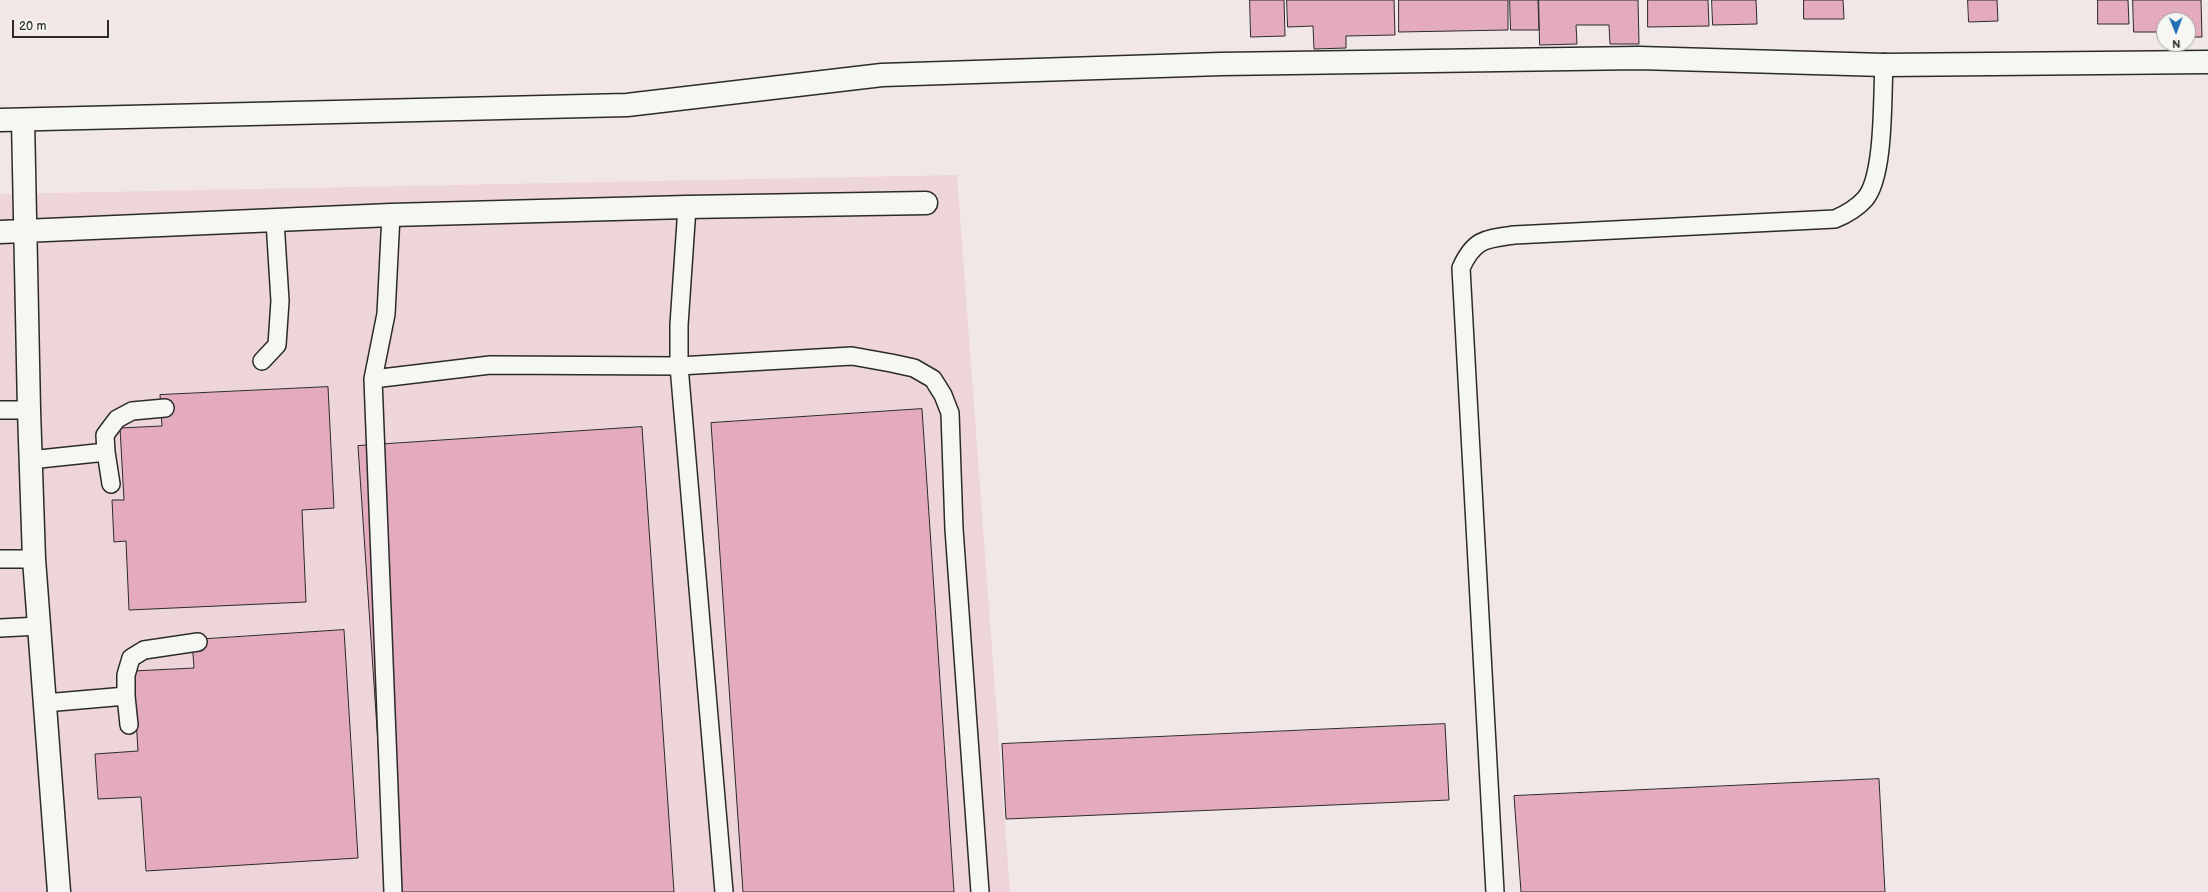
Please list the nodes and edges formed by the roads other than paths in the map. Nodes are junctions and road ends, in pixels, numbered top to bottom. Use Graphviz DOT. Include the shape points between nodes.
graph roads {
  1 [pos="2208,62"];
  2 [pos="1884,65"];
  3 [pos="0,120"];
  4 [pos="24,120"];
  5 [pos="926,203"];
  6 [pos="687,206"];
  7 [pos="392,215"];
  8 [pos="275,221"];
  9 [pos="0,232"];
  10 [pos="25,232"];
  11 [pos="262,361"];
  12 [pos="679,366"];
  13 [pos="373,379"];
  14 [pos="165,408"];
  15 [pos="0,410"];
  16 [pos="28,410"];
  17 [pos="106,452"];
  18 [pos="30,460"];
  19 [pos="111,484"];
  20 [pos="0,559"];
  21 [pos="34,559"];
  22 [pos="39,626"];
  23 [pos="0,628"];
  24 [pos="198,642"];
  25 [pos="126,696"];
  26 [pos="45,703"];
  27 [pos="129,725"];
  28 [pos="59,892"];
  29 [pos="393,892"];
  30 [pos="724,892"];
  31 [pos="980,892"];
  32 [pos="1495,892"];
  1 -- 2 [label="street"];
  2 -- 4 [label="street" via="1639,58 1221,64 882,75 627,106"];
  2 -- 32 [label="lane" via="1875,183 1866,198 1852,211 1835,219 1514,235 1487,239 1469,251 1461,268"];
  3 -- 4 [label="street"];
  4 -- 10 [label="street"];
  5 -- 6 [label="street"];
  6 -- 7 [label="street"];
  6 -- 12 [label="lane" via="679,325"];
  7 -- 8 [label="street"];
  7 -- 13 [label="lane" via="386,314"];
  8 -- 10 [label="street"];
  8 -- 11 [label="lane" via="280,301 277,345"];
  9 -- 10 [label="street"];
  10 -- 16 [label="street"];
  12 -- 13 [label="lane" via="490,365"];
  12 -- 30 [label="lane"];
  12 -- 31 [label="lane" via="852,356 914,368 933,378 943,395 950,413 954,529"];
  13 -- 29 [label="lane"];
  14 -- 17 [label="lane" via="132,411 117,419 105,435"];
  15 -- 16 [label="lane"];
  16 -- 18 [label="street"];
  17 -- 18 [label="lane"];
  17 -- 19 [label="lane"];
  18 -- 21 [label="street"];
  20 -- 21 [label="lane"];
  21 -- 22 [label="street"];
  22 -- 23 [label="lane"];
  22 -- 26 [label="street"];
  24 -- 25 [label="lane" via="144,650 131,658 126,675"];
  25 -- 26 [label="lane"];
  25 -- 27 [label="lane"];
  26 -- 28 [label="street"];
}
